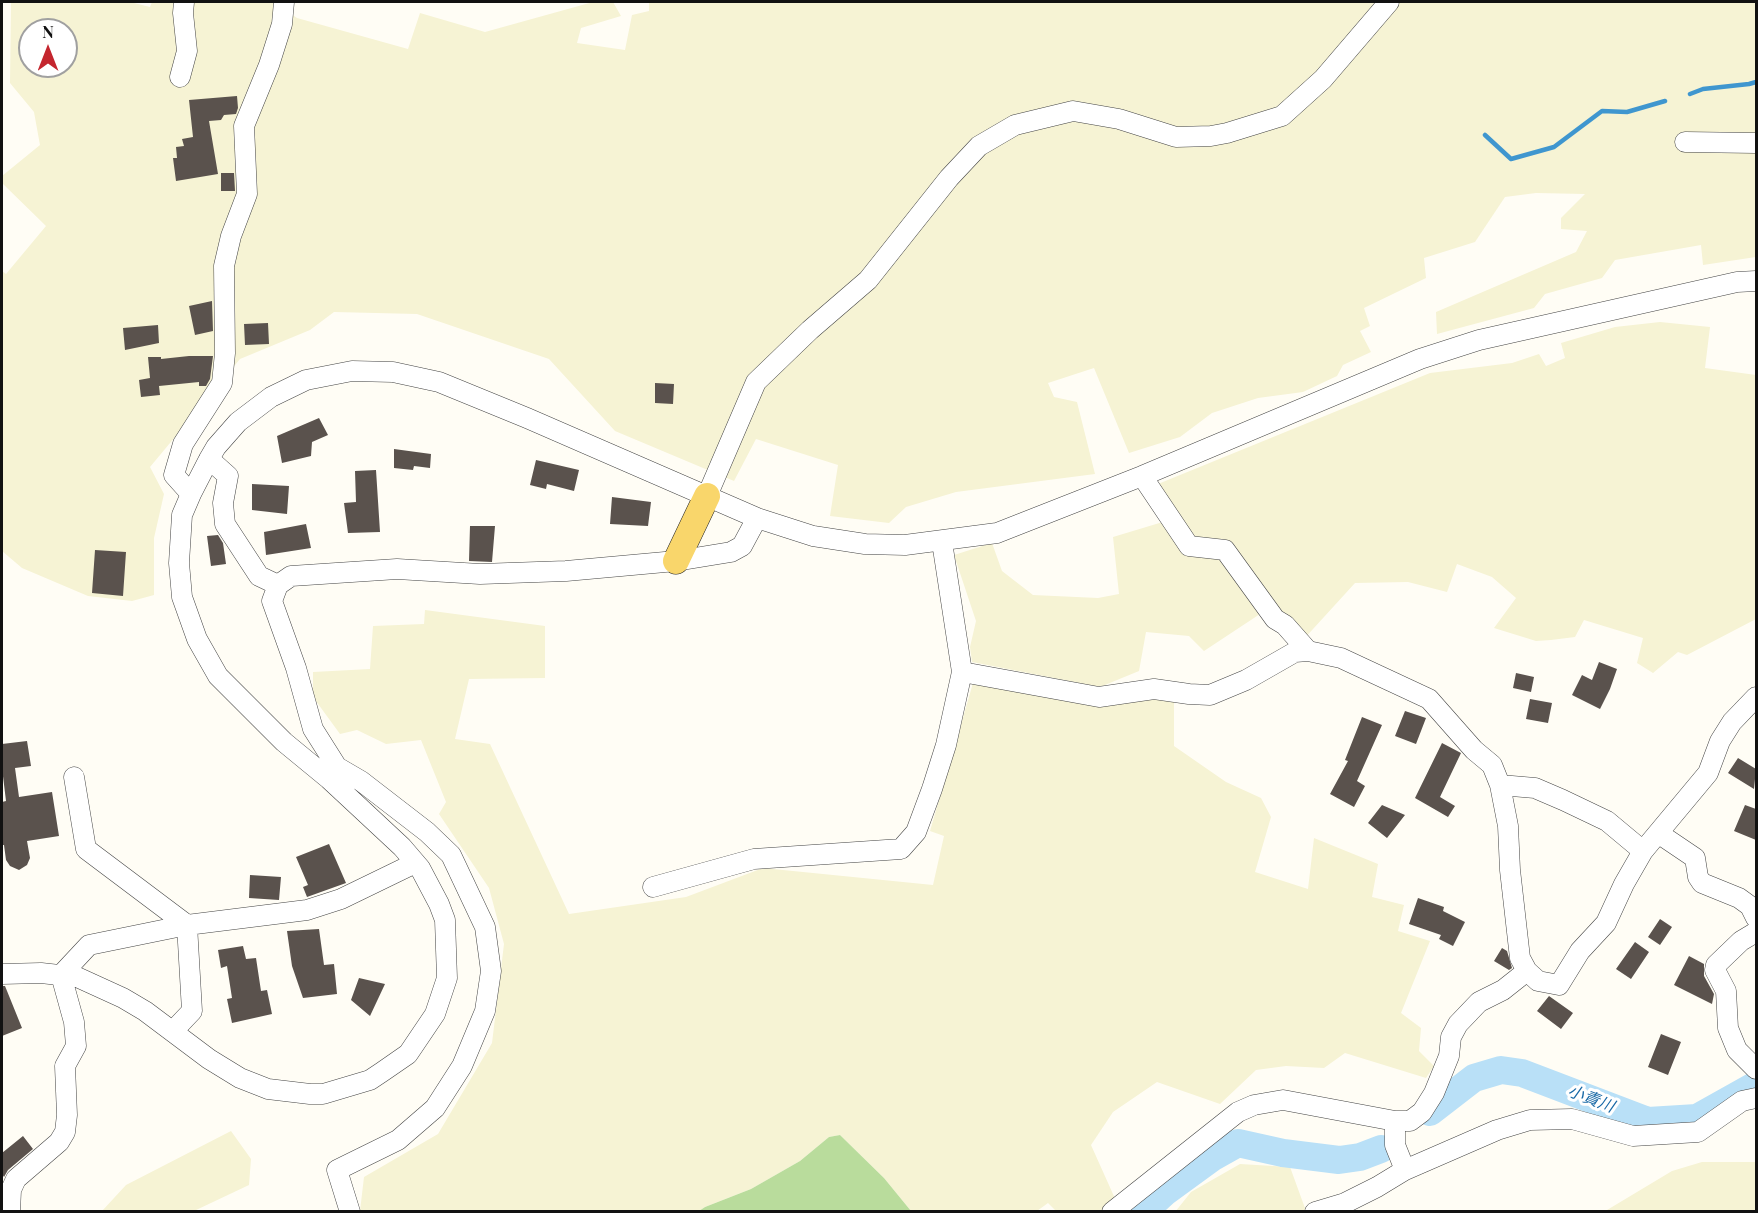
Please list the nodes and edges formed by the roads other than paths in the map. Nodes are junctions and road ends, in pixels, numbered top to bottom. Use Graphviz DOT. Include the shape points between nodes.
graph roads {
  1 [pos="184,2"];
  2 [pos="284,2"];
  3 [pos="1389,2"];
  4 [pos="180,76"];
  5 [pos="1685,142"];
  6 [pos="1756,143"];
  7 [pos="1756,281"];
  8 [pos="209,459"];
  9 [pos="1142,476"];
  10 [pos="191,494"];
  11 [pos="706,496"];
  12 [pos="757,518"];
  13 [pos="942,542"];
  14 [pos="676,561"];
  15 [pos="278,585"];
  16 [pos="1308,651"];
  17 [pos="963,672"];
  18 [pos="1756,697"];
  19 [pos="333,773"];
  20 [pos="74,777"];
  21 [pos="1500,785"];
  22 [pos="1658,833"];
  23 [pos="1643,851"];
  24 [pos="412,860"];
  25 [pos="653,887"];
  26 [pos="1754,909"];
  27 [pos="187,925"];
  28 [pos="1756,932"];
  29 [pos="1527,971"];
  30 [pos="2,974"];
  31 [pos="61,975"];
  32 [pos="173,1031"];
  33 [pos="1756,1069"];
  34 [pos="1756,1098"];
  35 [pos="1395,1121"];
  36 [pos="1405,1170"];
  37 [pos="10,1212"];
  38 [pos="350,1212"];
  39 [pos="1112,1212"];
  40 [pos="1315,1212"];
  1 -- 4 [label="street" via="187,51"];
  2 -- 10 [label="street" via="282,24 269,65 244,126 247,194 224,266 222,383 183,444 174,476"];
  3 -- 11 [label="street" via="1323,79 1282,116 1227,133 1176,137 1119,119 1073,111 1015,125 979,146 868,280 756,382"];
  5 -- 6 [label="street"];
  7 -- 9 [label="street" via="1479,340 1430,356"];
  8 -- 10 [label="street"];
  8 -- 11 [label="street" via="238,422 271,397 306,380 352,371 393,372 450,387"];
  8 -- 15 [label="street" via="228,476 223,503 225,524 259,576"];
  9 -- 13 [label="street" via="997,533"];
  9 -- 16 [label="street" via="1189,546 1225,550 1275,619"];
  10 -- 19 [label="street" via="182,515 179,562 182,597 197,639 218,676 284,742"];
  11 -- 12 [label="street"];
  11 -- 14 [label="main road"];
  12 -- 13 [label="street" via="813,536 865,544"];
  12 -- 14 [label="street" via="742,546 731,552"];
  13 -- 17 [label="street"];
  14 -- 15 [label="street" via="480,574 397,569 291,576"];
  15 -- 19 [label="street" via="272,600 313,729"];
  16 -- 17 [label="street" via="1295,652 1210,695 1155,689 1099,697"];
  16 -- 21 [label="street" via="1341,658 1429,699 1492,765"];
  17 -- 25 [label="street" via="932,789 916,832 901,849 754,859"];
  18 -- 22 [label="street" via="1732,722 1708,772"];
  19 -- 24 [label="street"];
  19 -- 38 [label="street" via="361,781 451,855 485,927 490,971 485,1011 462,1066 435,1108 398,1140 337,1170"];
  20 -- 27 [label="street" via="86,849"];
  21 -- 23 [label="street" via="1535,788 1607,820"];
  21 -- 29 [label="street" via="1508,826 1520,958"];
  22 -- 23 [label="street"];
  22 -- 26 [label="street" via="1695,858 1702,883 1739,898"];
  23 -- 29 [label="street" via="1606,923 1580,951 1559,985 1538,981"];
  24 -- 27 [label="street" via="409,866 341,899 307,910"];
  24 -- 32 [label="street" via="420,867 445,920 447,978 435,1014 408,1054 398,1062 370,1080 323,1094 291,1093 240,1078"];
  27 -- 31 [label="street" via="89,945"];
  27 -- 32 [label="street" via="192,1011"];
  28 -- 33 [label="street" via="1741,941 1715,970 1726,991 1728,1028 1737,1050"];
  29 -- 35 [label="street" via="1479,1002 1458,1024 1450,1037 1449,1056 1434,1093 1422,1112 1410,1121"];
  30 -- 31 [label="street"];
  31 -- 32 [label="street" via="77,977 123,998"];
  31 -- 37 [label="street" via="74,1022 76,1046 65,1066 65,1132 59,1142 16,1179"];
  34 -- 36 [label="street" via="1742,1101 1698,1132 1633,1136 1572,1119 1530,1120"];
  35 -- 36 [label="street" via="1395,1145"];
  35 -- 39 [label="street" via="1283,1101 1254,1105 1238,1112"];
  36 -- 40 [label="street" via="1345,1203"];
}
